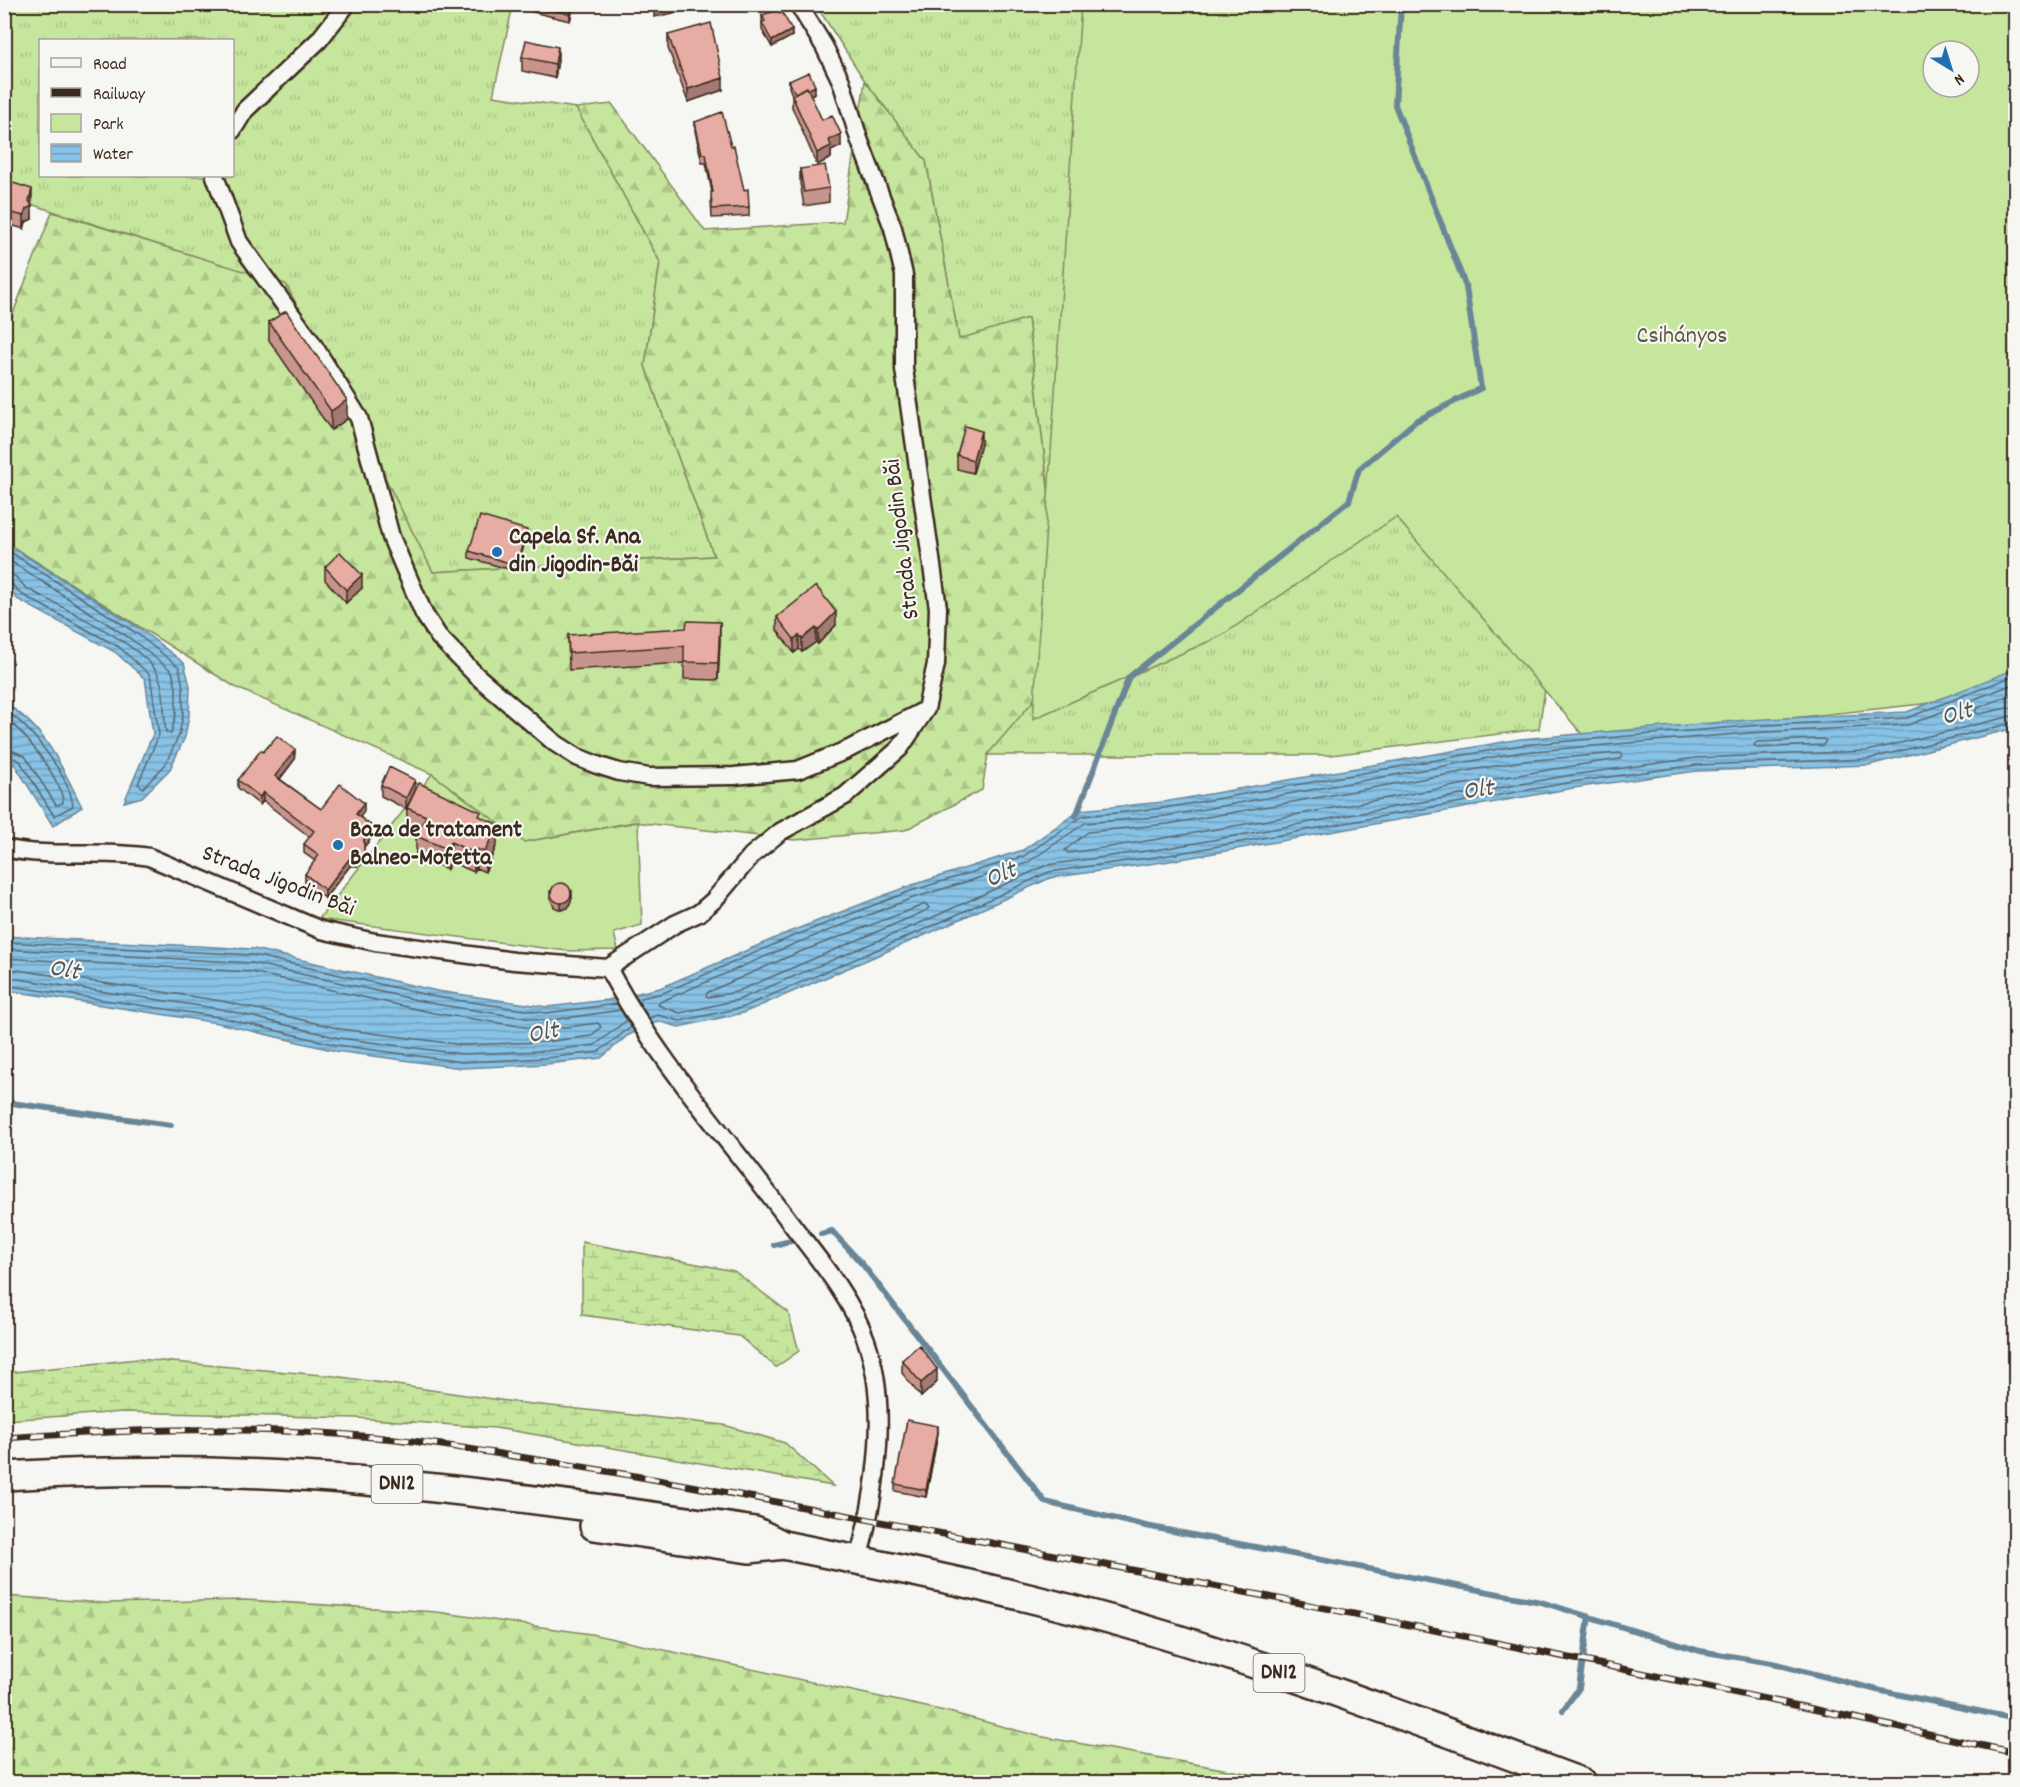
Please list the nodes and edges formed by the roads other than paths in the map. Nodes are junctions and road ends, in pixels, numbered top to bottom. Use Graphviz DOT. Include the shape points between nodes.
graph roads {
  1 [pos="346,4"];
  2 [pos="798,4"];
  3 [pos="234,128"];
  4 [pos="215,177"];
  5 [pos="926,709"];
  6 [pos="4,848"];
  7 [pos="608,968"];
  8 [pos="4,1476"];
  9 [pos="4,1494"];
  10 [pos="783,1545"];
  11 [pos="858,1560"];
  12 [pos="1581,1782"];
  1 -- 3 [label="street" via="319,39 244,110"];
  2 -- 5 [label="street, Strada Jigodin Băi" via="841,81 893,228 904,275 904,369 938,608 936,664"];
  4 -- 5 [label="street" via="239,242 312,343 359,418 391,537 424,614 439,637 477,676 555,743 597,765 649,777 777,772 798,770 847,750"];
  5 -- 7 [label="street, Strada Jigodin Băi" via="900,748 845,796 780,832 752,855 699,913 675,924"];
  6 -- 7 [label="street, Strada Jigodin Băi" via="47,854 119,853 148,857 321,930 375,942 514,961"];
  7 -- 11 [label="street" via="652,1040 818,1258 866,1340 875,1377 878,1420 869,1520"];
  8 -- 10 [label="highway, DN12" via="83,1472 214,1474 376,1482 558,1502 743,1529"];
  9 -- 10 [label="highway, DN12" via="95,1491 303,1495 555,1520 749,1549"];
  10 -- 11 [label="highway, DN12"];
  11 -- 12 [label="highway, DN12" via="971,1584 1170,1637 1412,1719"];
}
